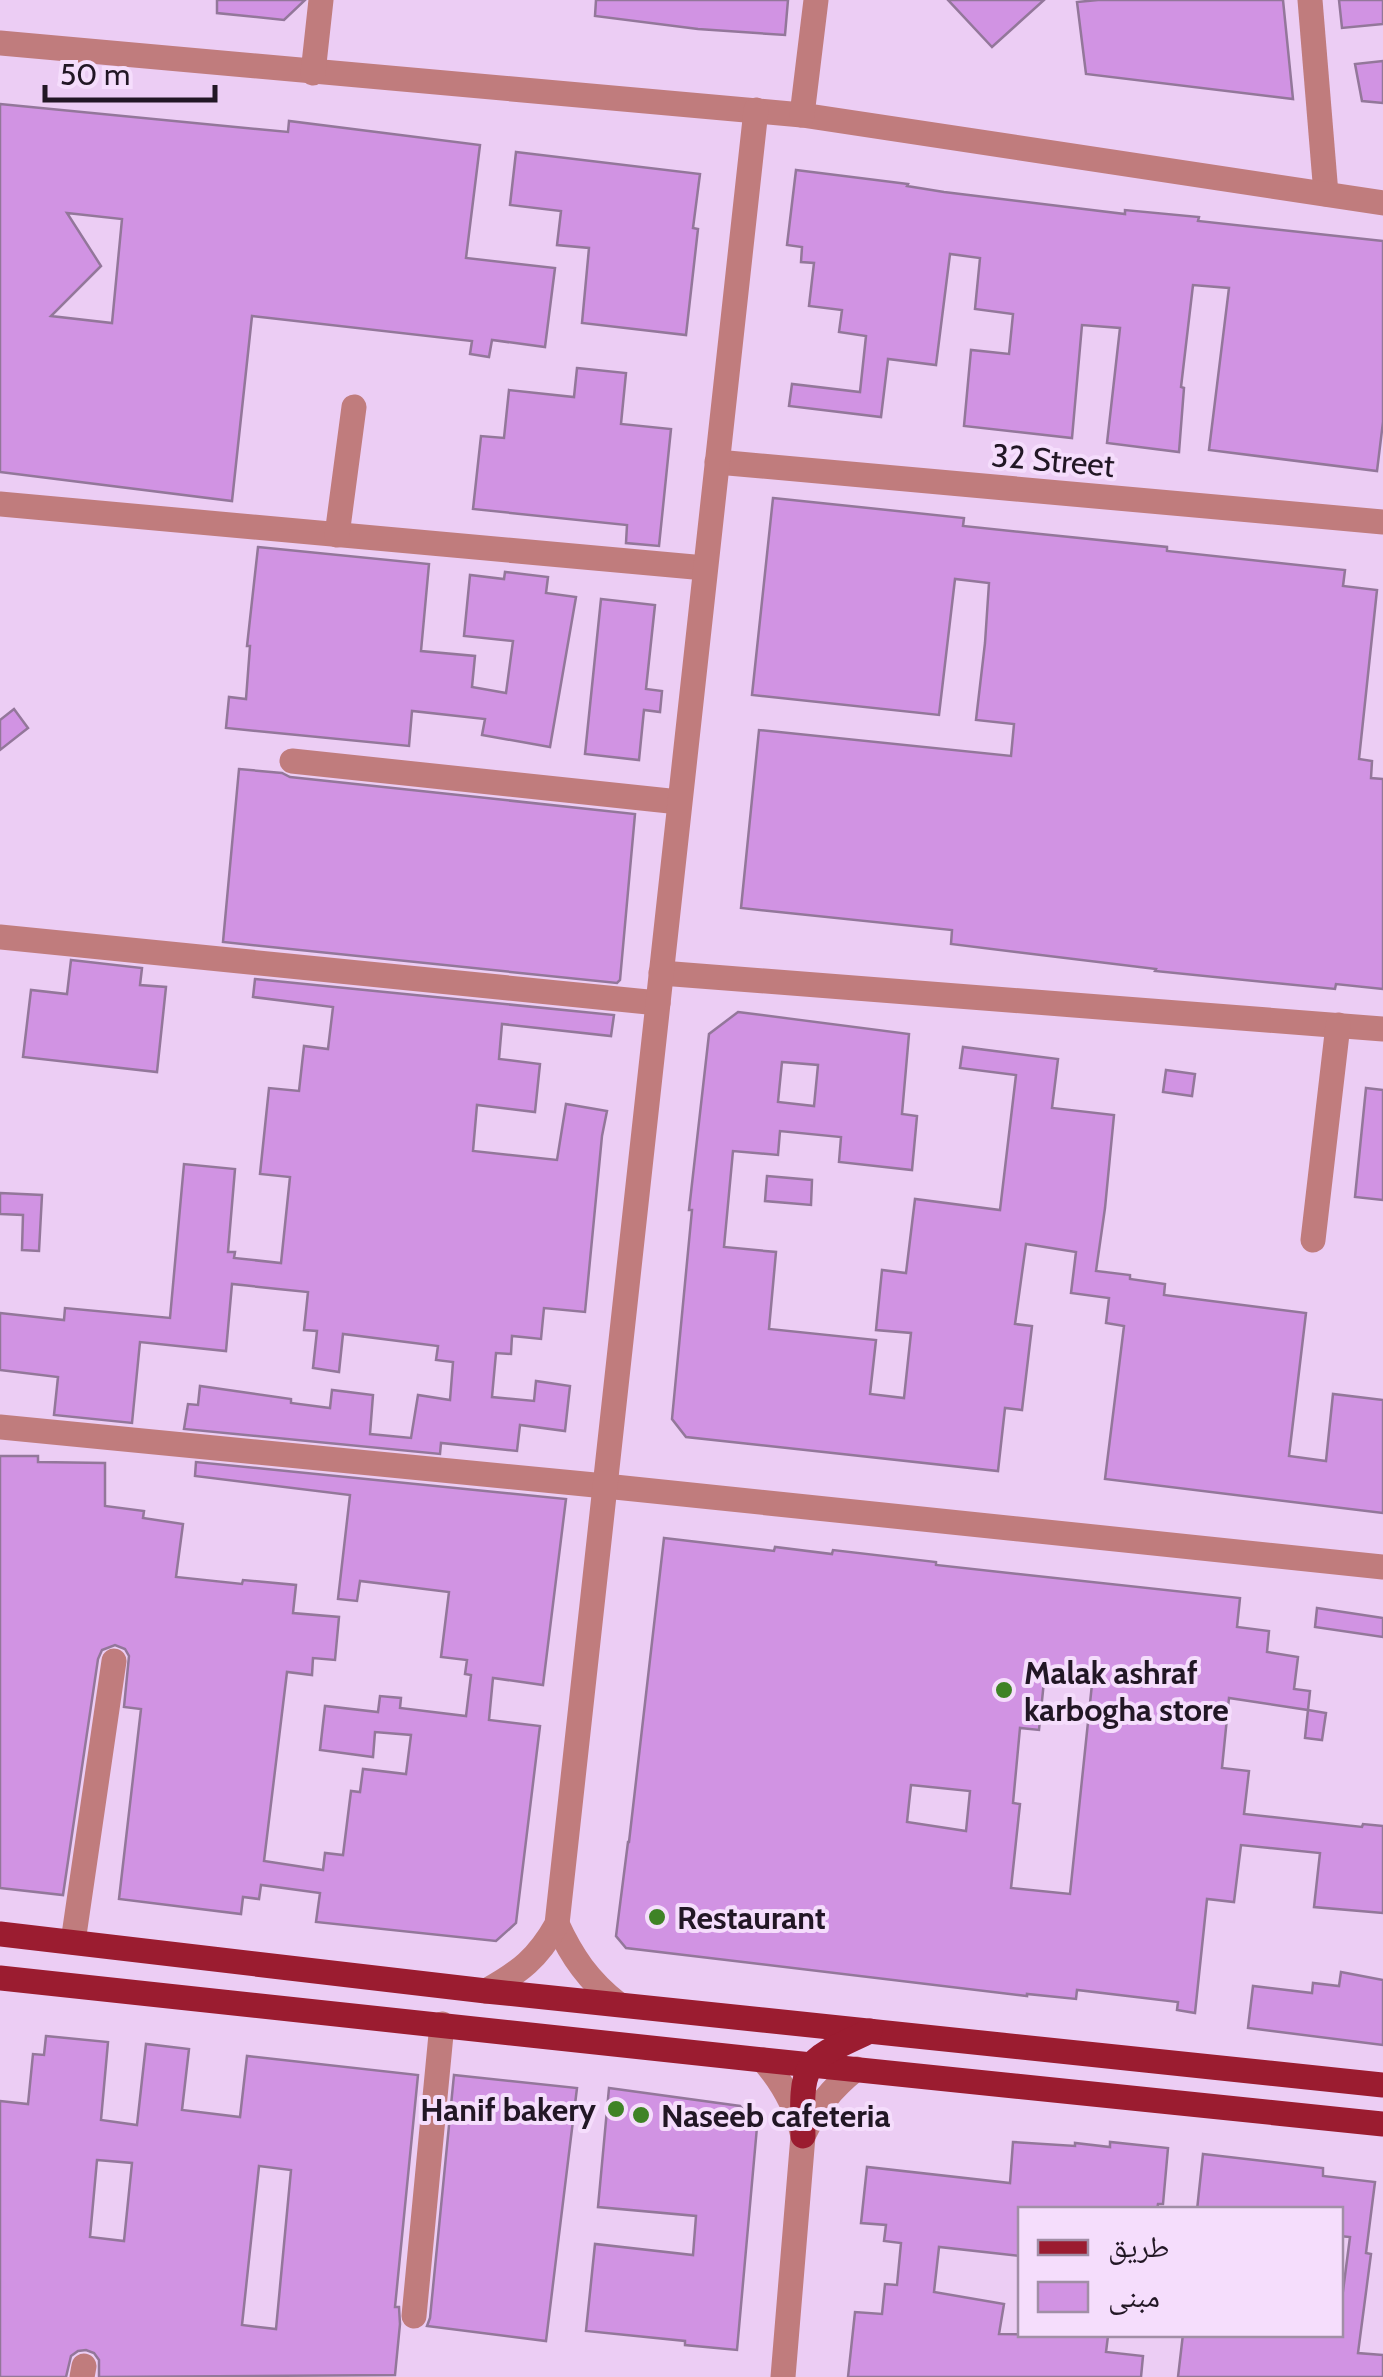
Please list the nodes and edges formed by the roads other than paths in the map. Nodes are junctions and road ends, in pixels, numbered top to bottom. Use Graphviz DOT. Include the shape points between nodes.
graph roads {
  1 [pos="321,0"];
  2 [pos="816,0"];
  3 [pos="1310,0"];
  4 [pos="0,43"];
  5 [pos="313,72"];
  6 [pos="756,110"];
  7 [pos="802,116"];
  8 [pos="1326,194"];
  9 [pos="1383,203"];
  10 [pos="354,408"];
  11 [pos="716,462"];
  12 [pos="0,504"];
  13 [pos="1383,522"];
  14 [pos="338,535"];
  15 [pos="705,568"];
  16 [pos="292,762"];
  17 [pos="679,802"];
  18 [pos="0,937"];
  19 [pos="661,972"];
  20 [pos="658,1003"];
  21 [pos="1338,1025"];
  22 [pos="1383,1029"];
  23 [pos="1313,1240"];
  24 [pos="0,1427"];
  25 [pos="605,1486"];
  26 [pos="1383,1567"];
  27 [pos="114,1660"];
  28 [pos="557,1924"];
  29 [pos="0,1934"];
  30 [pos="73,1942"];
  31 [pos="0,1978"];
  32 [pos="486,1990"];
  33 [pos="617,2003"];
  34 [pos="442,2024"];
  35 [pos="870,2032"];
  36 [pos="763,2060"];
  37 [pos="810,2065"];
  38 [pos="856,2069"];
  39 [pos="1383,2085"];
  40 [pos="1383,2124"];
  41 [pos="803,2136"];
  42 [pos="414,2316"];
  43 [pos="783,2377"];
  1 -- 5 [label="street"];
  2 -- 7 [label="street"];
  3 -- 8 [label="street"];
  4 -- 5 [label="street"];
  5 -- 6 [label="street"];
  6 -- 7 [label="street"];
  6 -- 11 [label="street"];
  7 -- 8 [label="street"];
  8 -- 9 [label="street"];
  10 -- 14 [label="street"];
  11 -- 13 [label="street, 32 Street"];
  11 -- 15 [label="street"];
  12 -- 14 [label="street"];
  14 -- 15 [label="street"];
  15 -- 17 [label="street"];
  16 -- 17 [label="street"];
  17 -- 19 [label="street"];
  18 -- 20 [label="street"];
  19 -- 20 [label="street"];
  19 -- 21 [label="street"];
  20 -- 25 [label="street"];
  21 -- 22 [label="street"];
  21 -- 23 [label="street"];
  24 -- 25 [label="street"];
  25 -- 26 [label="street"];
  25 -- 28 [label="street"];
  27 -- 30 [label="street"];
  28 -- 32 [label="street" via="525,1967"];
  28 -- 33 [label="street" via="586,1974"];
  29 -- 30 [label="main road"];
  30 -- 32 [label="main road"];
  31 -- 34 [label="main road"];
  32 -- 33 [label="main road"];
  33 -- 35 [label="main road"];
  34 -- 36 [label="main road"];
  34 -- 42 [label="street"];
  35 -- 37 [label="main road"];
  35 -- 39 [label="main road"];
  36 -- 37 [label="main road"];
  36 -- 41 [label="street" via="793,2103"];
  37 -- 38 [label="main road"];
  37 -- 41 [label="main road" via="802,2090"];
  38 -- 40 [label="main road"];
  38 -- 41 [label="street" via="819,2105"];
  41 -- 43 [label="street"];
}
